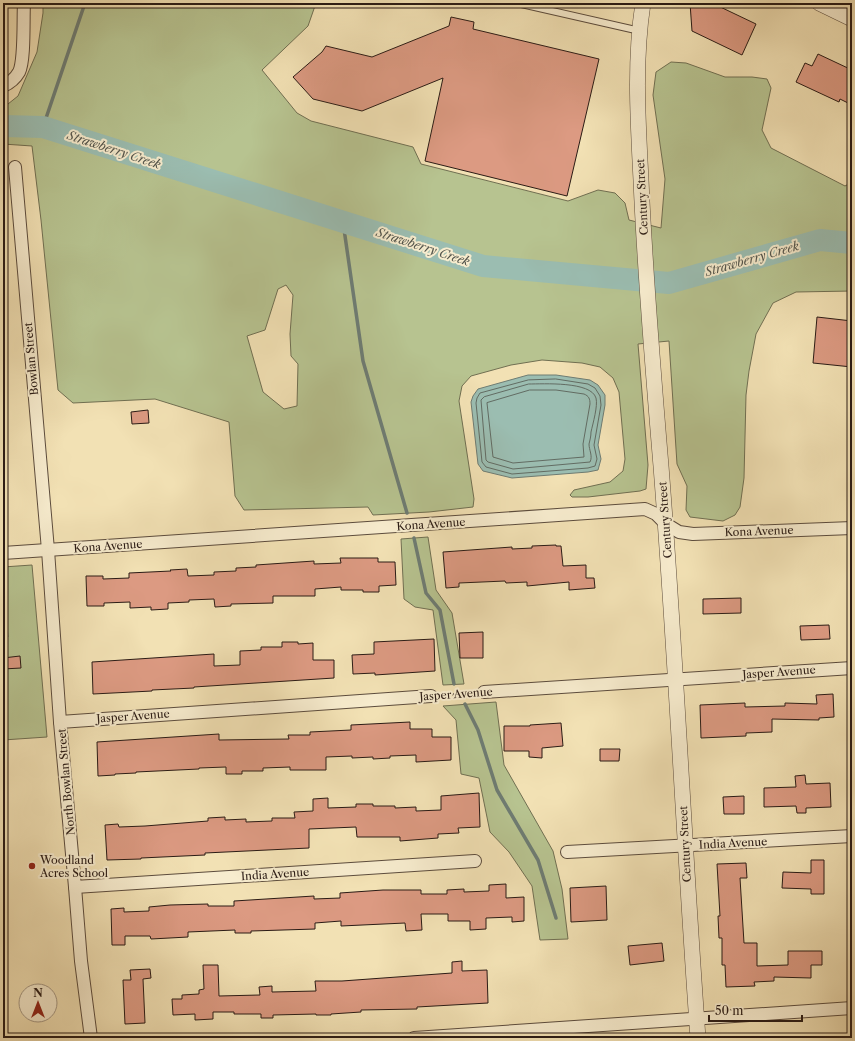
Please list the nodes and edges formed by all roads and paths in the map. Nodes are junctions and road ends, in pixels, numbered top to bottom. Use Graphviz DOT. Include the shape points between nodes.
graph roads {
  1 [pos="24,3"];
  2 [pos="517,3"];
  3 [pos="643,3"];
  4 [pos="819,3"];
  5 [pos="852,19"];
  6 [pos="640,32"];
  7 [pos="3,86"];
  8 [pos="15,167"];
  9 [pos="666,524"];
  10 [pos="852,528"];
  11 [pos="48,550"];
  12 [pos="3,553"];
  13 [pos="852,668"];
  14 [pos="676,679"];
  15 [pos="484,692"];
  16 [pos="431,696"];
  17 [pos="60,722"];
  18 [pos="852,836"];
  19 [pos="685,846"];
  20 [pos="567,852"];
  21 [pos="475,861"];
  22 [pos="74,887"];
  23 [pos="852,1008"];
  24 [pos="696,1018"];
  25 [pos="91,1038"];
  26 [pos="414,1038"];
  27 [pos="698,1038"];
  1 -- 7 [label="street" via="20,71 13,80"];
  2 -- 6 [label="lane"];
  3 -- 6 [label="street, Century Street"];
  4 -- 5 [label="street"];
  6 -- 9 [label="street, Century Street" via="638,119 642,220"];
  8 -- 11 [label="street, Bowlan Street"];
  9 -- 10 [label="street, Kona Avenue" via="679,532 693,534"];
  9 -- 11 [label="street, Kona Avenue" via="656,514 645,509"];
  9 -- 14 [label="street, Century Street"];
  11 -- 12 [label="street, Kona Avenue"];
  11 -- 17 [label="street, North Bowlan Street"];
  13 -- 14 [label="street, Jasper Avenue"];
  14 -- 15 [label="street, Jasper Avenue"];
  14 -- 19 [label="street, Century Street"];
  15 -- 16 [label="path, Jasper Avenue"];
  16 -- 17 [label="street, Jasper Avenue"];
  17 -- 22 [label="street, North Bowlan Street"];
  18 -- 19 [label="street, India Avenue"];
  19 -- 20 [label="street, India Avenue"];
  19 -- 24 [label="street, Century Street"];
  21 -- 22 [label="street, India Avenue"];
  22 -- 25 [label="street, North Bowlan Street"];
  23 -- 24 [label="street"];
  24 -- 26 [label="street"];
  24 -- 27 [label="street, Century Street"];
}
